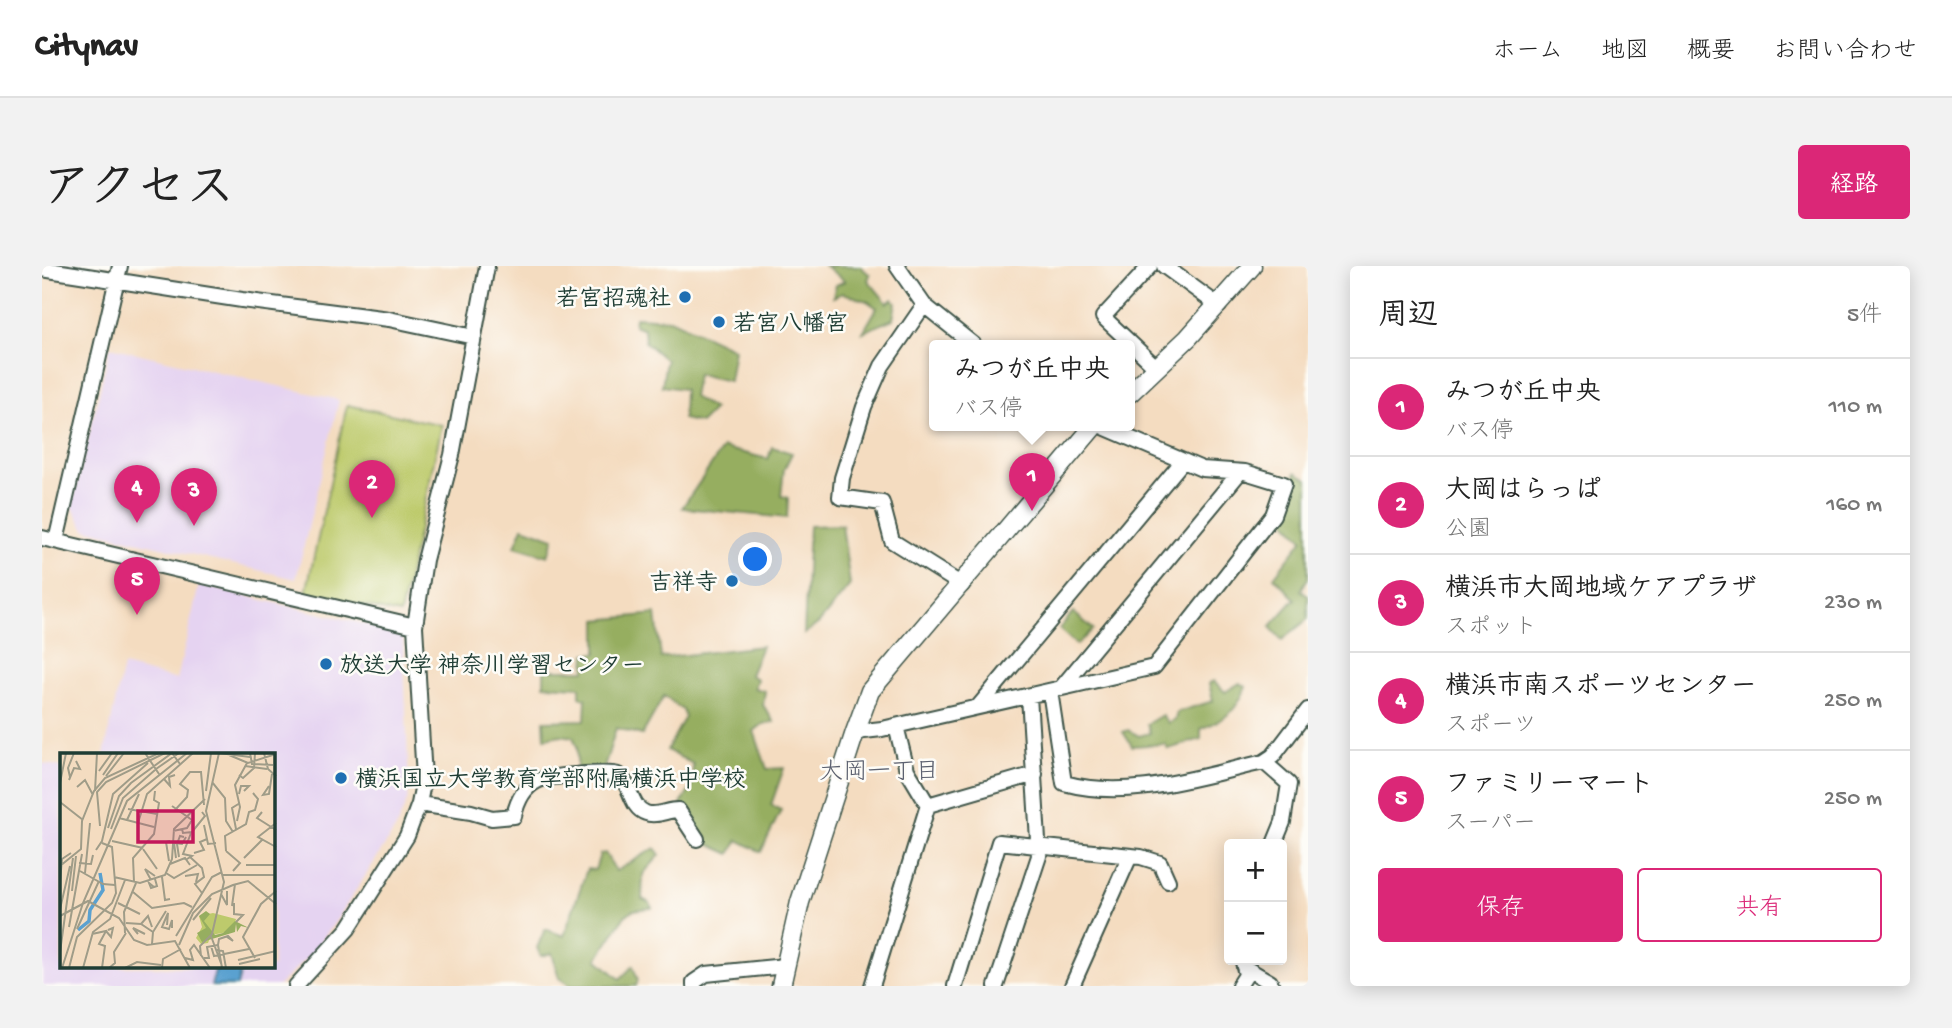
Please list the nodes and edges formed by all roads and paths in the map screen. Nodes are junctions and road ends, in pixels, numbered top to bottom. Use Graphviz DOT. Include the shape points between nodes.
graph roads {
  1 [pos="121,266"];
  2 [pos="487,266"];
  3 [pos="897,266"];
  4 [pos="1150,266"];
  5 [pos="1164,266"];
  6 [pos="1252,266"];
  7 [pos="42,269"];
  8 [pos="116,281"];
  9 [pos="924,305"];
  10 [pos="1219,306"];
  11 [pos="474,337"];
  12 [pos="968,340"];
  13 [pos="1127,340"];
  14 [pos="1135,347"];
  15 [pos="1157,368"];
  16 [pos="1135,388"];
  17 [pos="1092,431"];
  18 [pos="1111,431"];
  19 [pos="1183,461"];
  20 [pos="1240,472"];
  21 [pos="49,540"];
  22 [pos="962,585"];
  23 [pos="415,626"];
  24 [pos="1055,690"];
  25 [pos="1029,696"];
  26 [pos="978,707"];
  27 [pos="1308,710"];
  28 [pos="896,726"];
  29 [pos="855,732"];
  30 [pos="1264,762"];
  31 [pos="1035,775"];
  32 [pos="419,804"];
  33 [pos="928,805"];
  34 [pos="697,839"];
  35 [pos="1276,839"];
  36 [pos="1039,847"];
  37 [pos="1130,856"];
  38 [pos="1168,881"];
  39 [pos="1244,965"];
  40 [pos="1246,965"];
  41 [pos="785,966"];
  42 [pos="296,986"];
  43 [pos="694,986"];
  44 [pos="781,986"];
  45 [pos="872,986"];
  46 [pos="955,986"];
  47 [pos="996,986"];
  48 [pos="1072,986"];
  49 [pos="1239,986"];
  50 [pos="1272,986"];
  1 -- 8 [label="street"];
  2 -- 11 [label="street"];
  3 -- 9 [label="street"];
  4 -- 13 [label="street" via="1103,317"];
  5 -- 10 [label="street"];
  6 -- 10 [label="street"];
  7 -- 8 [label="street"];
  8 -- 11 [label="street" via="389,319"];
  8 -- 21 [label="street"];
  9 -- 12 [label="street"];
  9 -- 22 [label="street" via="877,376 842,478 840,497 883,503 892,541"];
  10 -- 15 [label="street"];
  11 -- 23 [label="street"];
  14 -- 15 [label="street"];
  15 -- 16 [label="street"];
  17 -- 22 [label="street"];
  18 -- 19 [label="street"];
  19 -- 20 [label="street" via="1202,469"];
  19 -- 26 [label="street"];
  20 -- 24 [label="street"];
  20 -- 24 [label="street" via="1284,484 1273,515 1154,667"];
  21 -- 23 [label="street"];
  22 -- 29 [label="street" via="870,691"];
  23 -- 32 [label="street" via="424,778"];
  24 -- 25 [label="street"];
  24 -- 30 [label="street" via="1065,783 1118,790"];
  25 -- 26 [label="street"];
  25 -- 31 [label="street"];
  26 -- 28 [label="street"];
  27 -- 30 [label="street"];
  28 -- 29 [label="street"];
  28 -- 33 [label="street" via="907,770"];
  29 -- 41 [label="street" via="800,902"];
  30 -- 35 [label="street" via="1289,784"];
  31 -- 33 [label="street"];
  31 -- 36 [label="street"];
  32 -- 34 [label="street" via="492,818 514,816 518,800 536,781 611,773 622,779 645,813 678,810"];
  32 -- 42 [label="street" via="407,836 348,929"];
  33 -- 45 [label="street"];
  36 -- 37 [label="street"];
  36 -- 46 [label="street" via="999,842"];
  36 -- 47 [label="street"];
  37 -- 38 [label="street" via="1160,863"];
  37 -- 48 [label="street"];
  39 -- 49 [label="street" via="1246,975"];
  40 -- 50 [label="street"];
  41 -- 43 [label="street" via="706,974"];
  41 -- 44 [label="street"];
}
